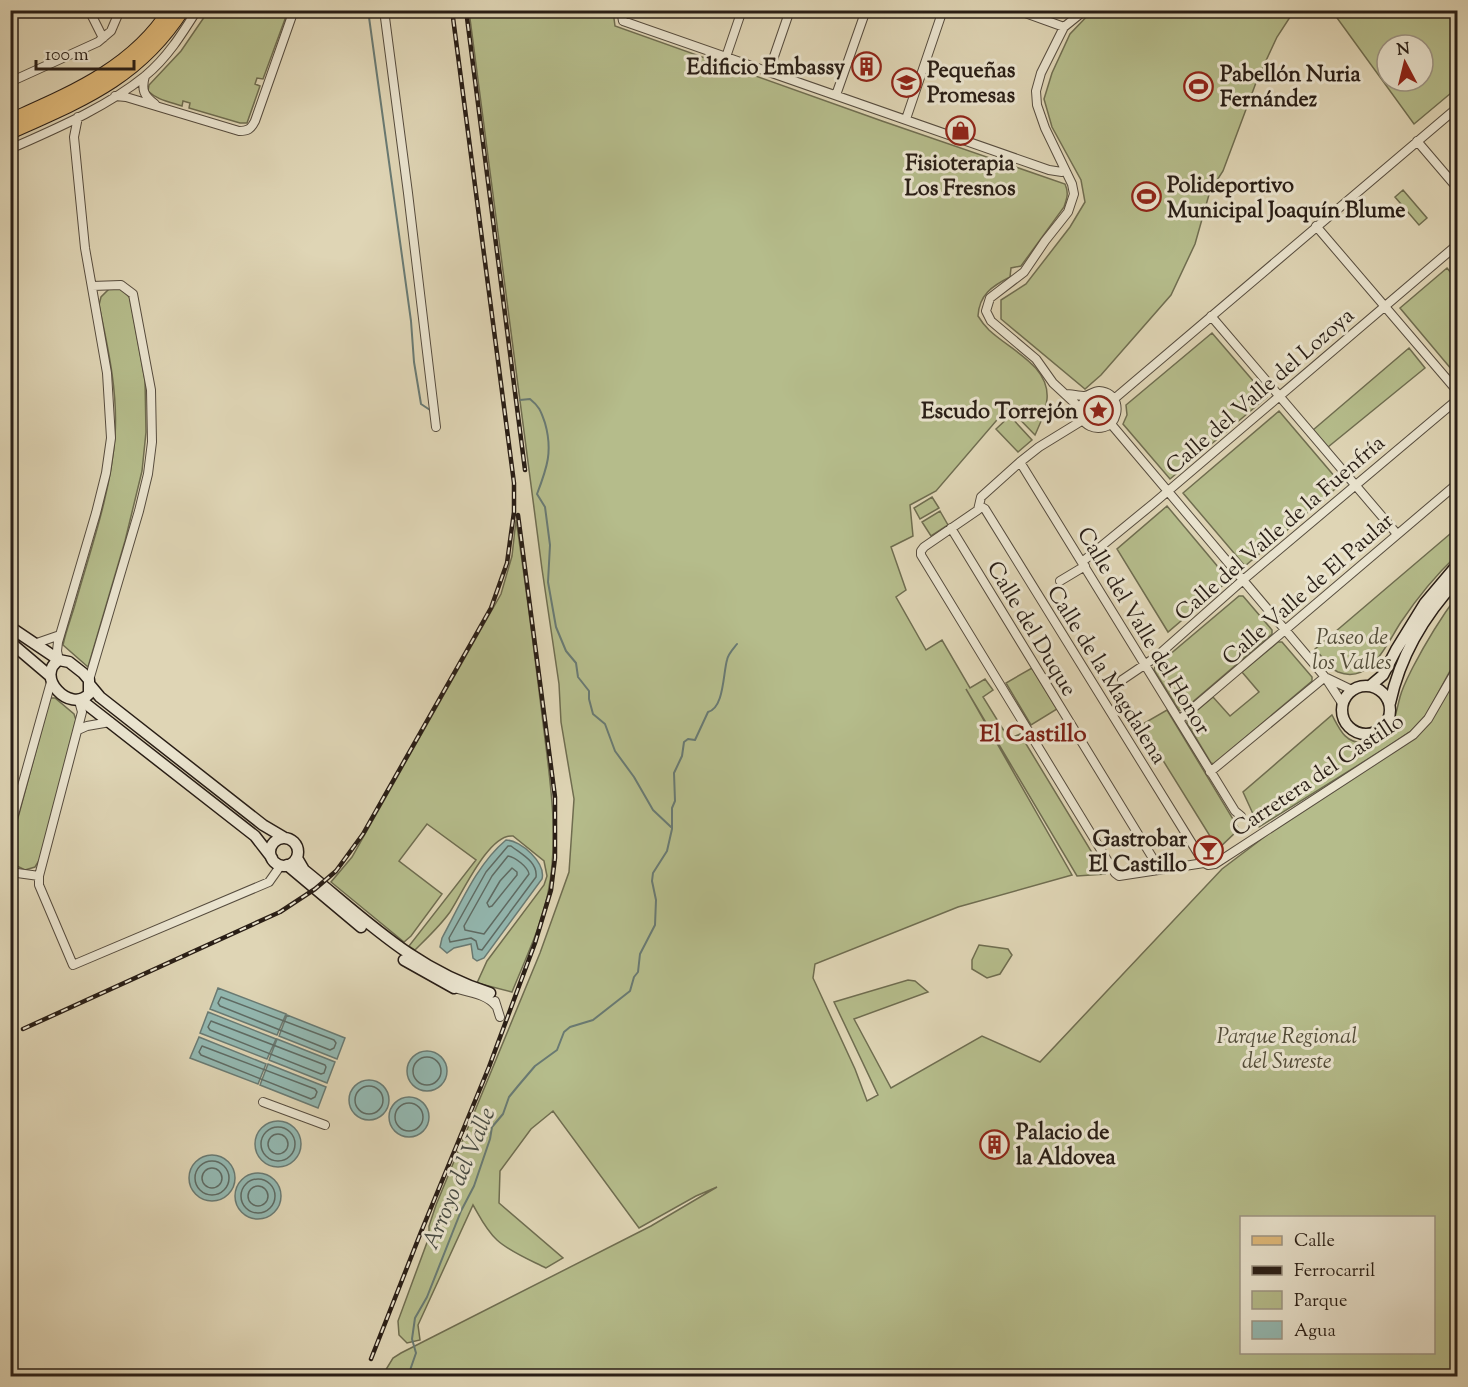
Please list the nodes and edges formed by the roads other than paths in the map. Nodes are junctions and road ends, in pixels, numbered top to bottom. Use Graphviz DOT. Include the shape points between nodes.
graph roads {
  1 [pos="89,10"];
  2 [pos="120,10"];
  3 [pos="169,10"];
  4 [pos="183,10"];
  5 [pos="197,10"];
  6 [pos="294,10"];
  7 [pos="384,10"];
  8 [pos="621,10"];
  9 [pos="742,10"];
  10 [pos="790,10"];
  11 [pos="866,10"];
  12 [pos="943,10"];
  13 [pos="1085,10"];
  14 [pos="1022,11"];
  15 [pos="1064,27"];
  16 [pos="104,38"];
  17 [pos="726,57"];
  18 [pos="769,71"];
  19 [pos="145,76"];
  20 [pos="10,82"];
  21 [pos="836,95"];
  22 [pos="115,96"];
  23 [pos="156,105"];
  24 [pos="1458,107"];
  25 [pos="78,117"];
  26 [pos="906,119"];
  27 [pos="10,120"];
  28 [pos="61,126"];
  29 [pos="10,133"];
  30 [pos="74,137"];
  31 [pos="1417,141"];
  32 [pos="10,149"];
  33 [pos="1065,171"];
  34 [pos="1458,189"];
  35 [pos="1317,226"];
  36 [pos="1458,244"];
  37 [pos="92,286"];
  38 [pos="1385,306"];
  39 [pos="1211,316"];
  40 [pos="1458,392"];
  41 [pos="1065,394"];
  42 [pos="1087,396"];
  43 [pos="1279,397"];
  44 [pos="1114,399"];
  45 [pos="1458,399"];
  46 [pos="1080,408"];
  47 [pos="1083,420"];
  48 [pos="1111,424"];
  49 [pos="436,427"];
  50 [pos="1020,462"];
  51 [pos="1458,483"];
  52 [pos="1355,485"];
  53 [pos="1167,492"];
  54 [pos="980,506"];
  55 [pos="951,528"];
  56 [pos="1397,534"];
  57 [pos="1084,564"];
  58 [pos="1458,564"];
  59 [pos="1458,579"];
  60 [pos="1243,580"];
  61 [pos="1060,582"];
  62 [pos="10,627"];
  63 [pos="1285,629"];
  64 [pos="60,635"];
  65 [pos="10,642"];
  66 [pos="34,644"];
  67 [pos="58,660"];
  68 [pos="1145,665"];
  69 [pos="1458,667"];
  70 [pos="1325,677"];
  71 [pos="50,679"];
  72 [pos="1122,681"];
  73 [pos="89,683"];
  74 [pos="1370,686"];
  75 [pos="1352,690"];
  76 [pos="80,700"];
  77 [pos="1342,703"];
  78 [pos="1390,703"];
  79 [pos="1179,720"];
  80 [pos="110,722"];
  81 [pos="78,730"];
  82 [pos="1210,772"];
  83 [pos="1241,816"];
  84 [pos="10,829"];
  85 [pos="285,838"];
  86 [pos="297,858"];
  87 [pos="280,863"];
  88 [pos="1204,863"];
  89 [pos="1160,870"];
  90 [pos="10,872"];
  91 [pos="39,876"];
  92 [pos="454,988"];
  93 [pos="490,993"];
  94 [pos="496,1006"];
  95 [pos="500,1017"];
  96 [pos="262,1102"];
  97 [pos="325,1125"];
  1 -- 16 [label="street"];
  2 -- 16 [label="street" via="116,24"];
  3 -- 27 [label="main road" via="146,40 108,72"];
  4 -- 29 [label="main road" via="154,48 114,82"];
  5 -- 19 [label="street" via="166,55"];
  6 -- 23 [label="street" via="252,127 239,131"];
  7 -- 49 [label="street"];
  8 -- 17 [label="street" via="623,21"];
  9 -- 17 [label="street"];
  10 -- 18 [label="street"];
  11 -- 21 [label="street"];
  12 -- 26 [label="street"];
  13 -- 15 [label="street"];
  14 -- 15 [label="street"];
  15 -- 33 [label="street" via="1036,91 1045,128"];
  16 -- 20 [label="street"];
  17 -- 18 [label="street"];
  18 -- 21 [label="street"];
  19 -- 22 [label="street"];
  19 -- 23 [label="street" via="142,90"];
  21 -- 26 [label="street"];
  22 -- 23 [label="street"];
  22 -- 25 [label="street"];
  24 -- 31 [label="street"];
  25 -- 28 [label="street"];
  25 -- 30 [label="street"];
  26 -- 33 [label="street" via="1049,170"];
  28 -- 30 [label="street"];
  28 -- 32 [label="street"];
  30 -- 37 [label="street"];
  31 -- 34 [label="street"];
  31 -- 35 [label="street"];
  33 -- 41 [label="street" via="1074,194 1068,212 1024,272 990,298 986,311 991,321 1036,359"];
  35 -- 38 [label="street"];
  35 -- 39 [label="street"];
  36 -- 38 [label="street, Calle del Valle del Lozoya"];
  37 -- 64 [label="street" via="107,373 111,438 96,513"];
  37 -- 73 [label="street" via="121,285 133,294 153,409 144,492"];
  38 -- 40 [label="street"];
  38 -- 43 [label="street, Calle del Valle del Lozoya"];
  39 -- 43 [label="street"];
  39 -- 44 [label="street"];
  41 -- 42 [label="street"];
  41 -- 46 [label="street"];
  42 -- 44 [label="street" via="1100,391"];
  42 -- 46 [label="street"];
  43 -- 52 [label="street"];
  43 -- 53 [label="street, Calle del Valle del Lozoya"];
  44 -- 48 [label="street" via="1118,411"];
  45 -- 52 [label="street, Calle del Valle de la Fuenfría"];
  46 -- 47 [label="street"];
  47 -- 48 [label="street" via="1099,429"];
  47 -- 50 [label="street"];
  48 -- 53 [label="street"];
  50 -- 54 [label="street" via="981,497"];
  50 -- 57 [label="street, Calle del Valle del Honor"];
  51 -- 56 [label="street, Calle Valle de El Paular"];
  52 -- 56 [label="street"];
  52 -- 60 [label="street, Calle del Valle de la Fuenfría"];
  53 -- 57 [label="street, Calle del Valle del Lozoya"];
  53 -- 60 [label="street"];
  54 -- 55 [label="street"];
  54 -- 88 [label="street, Calle de la Magdalena"];
  55 -- 89 [label="street, Calle del Duque"];
  55 -- 89 [label="street, Carretera del Castillo" via="921,550 921,555 1107,863 1119,876"];
  56 -- 63 [label="street, Calle Valle de El Paular"];
  57 -- 61 [label="street, Calle del Valle del Lozoya"];
  57 -- 68 [label="street, Calle del Valle del Honor"];
  58 -- 74 [label="main road" via="1425,603 1383,675"];
  59 -- 78 [label="main road" via="1419,629 1402,664"];
  60 -- 63 [label="street"];
  60 -- 68 [label="street, Calle del Valle de la Fuenfría"];
  62 -- 66 [label="main road"];
  63 -- 70 [label="street"];
  63 -- 79 [label="street, Calle Valle de El Paular"];
  64 -- 66 [label="street"];
  64 -- 67 [label="street"];
  65 -- 71 [label="main road"];
  66 -- 67 [label="main road"];
  67 -- 71 [label="main road" via="53,664"];
  67 -- 73 [label="main road" via="69,662"];
  68 -- 72 [label="street, Calle del Valle de la Fuenfría"];
  68 -- 79 [label="street, Calle del Valle del Honor"];
  69 -- 88 [label="street, Carretera del Castillo" via="1428,719 1413,735 1215,864"];
  70 -- 75 [label="street"];
  70 -- 77 [label="street"];
  70 -- 82 [label="street"];
  71 -- 76 [label="main road" via="66,697"];
  71 -- 84 [label="street"];
  73 -- 76 [label="main road" via="89,694"];
  73 -- 85 [label="main road" via="100,698"];
  74 -- 75 [label="main road"];
  74 -- 78 [label="main road" via="1382,692"];
  75 -- 77 [label="main road"];
  76 -- 80 [label="main road"];
  76 -- 81 [label="street"];
  77 -- 78 [label="main road" via="1346,724 1365,735 1385,725"];
  79 -- 82 [label="street, Calle del Valle del Honor"];
  80 -- 81 [label="street"];
  80 -- 87 [label="main road" via="255,836"];
  81 -- 91 [label="street"];
  82 -- 83 [label="street, Calle del Valle del Honor"];
  85 -- 86 [label="main road" via="297,846"];
  85 -- 87 [label="main road" via="270,850"];
  86 -- 87 [label="main road"];
  86 -- 93 [label="main road" via="304,870 403,951 453,980"];
  87 -- 91 [label="street" via="268,882 73,965 39,885"];
  87 -- 92 [label="main road" via="399,957"];
  88 -- 89 [label="street, Carretera del Castillo"];
  90 -- 91 [label="street"];
  92 -- 94 [label="street" via="486,997"];
  93 -- 94 [label="street"];
  94 -- 95 [label="street"];
  96 -- 97 [label="street"];
}
